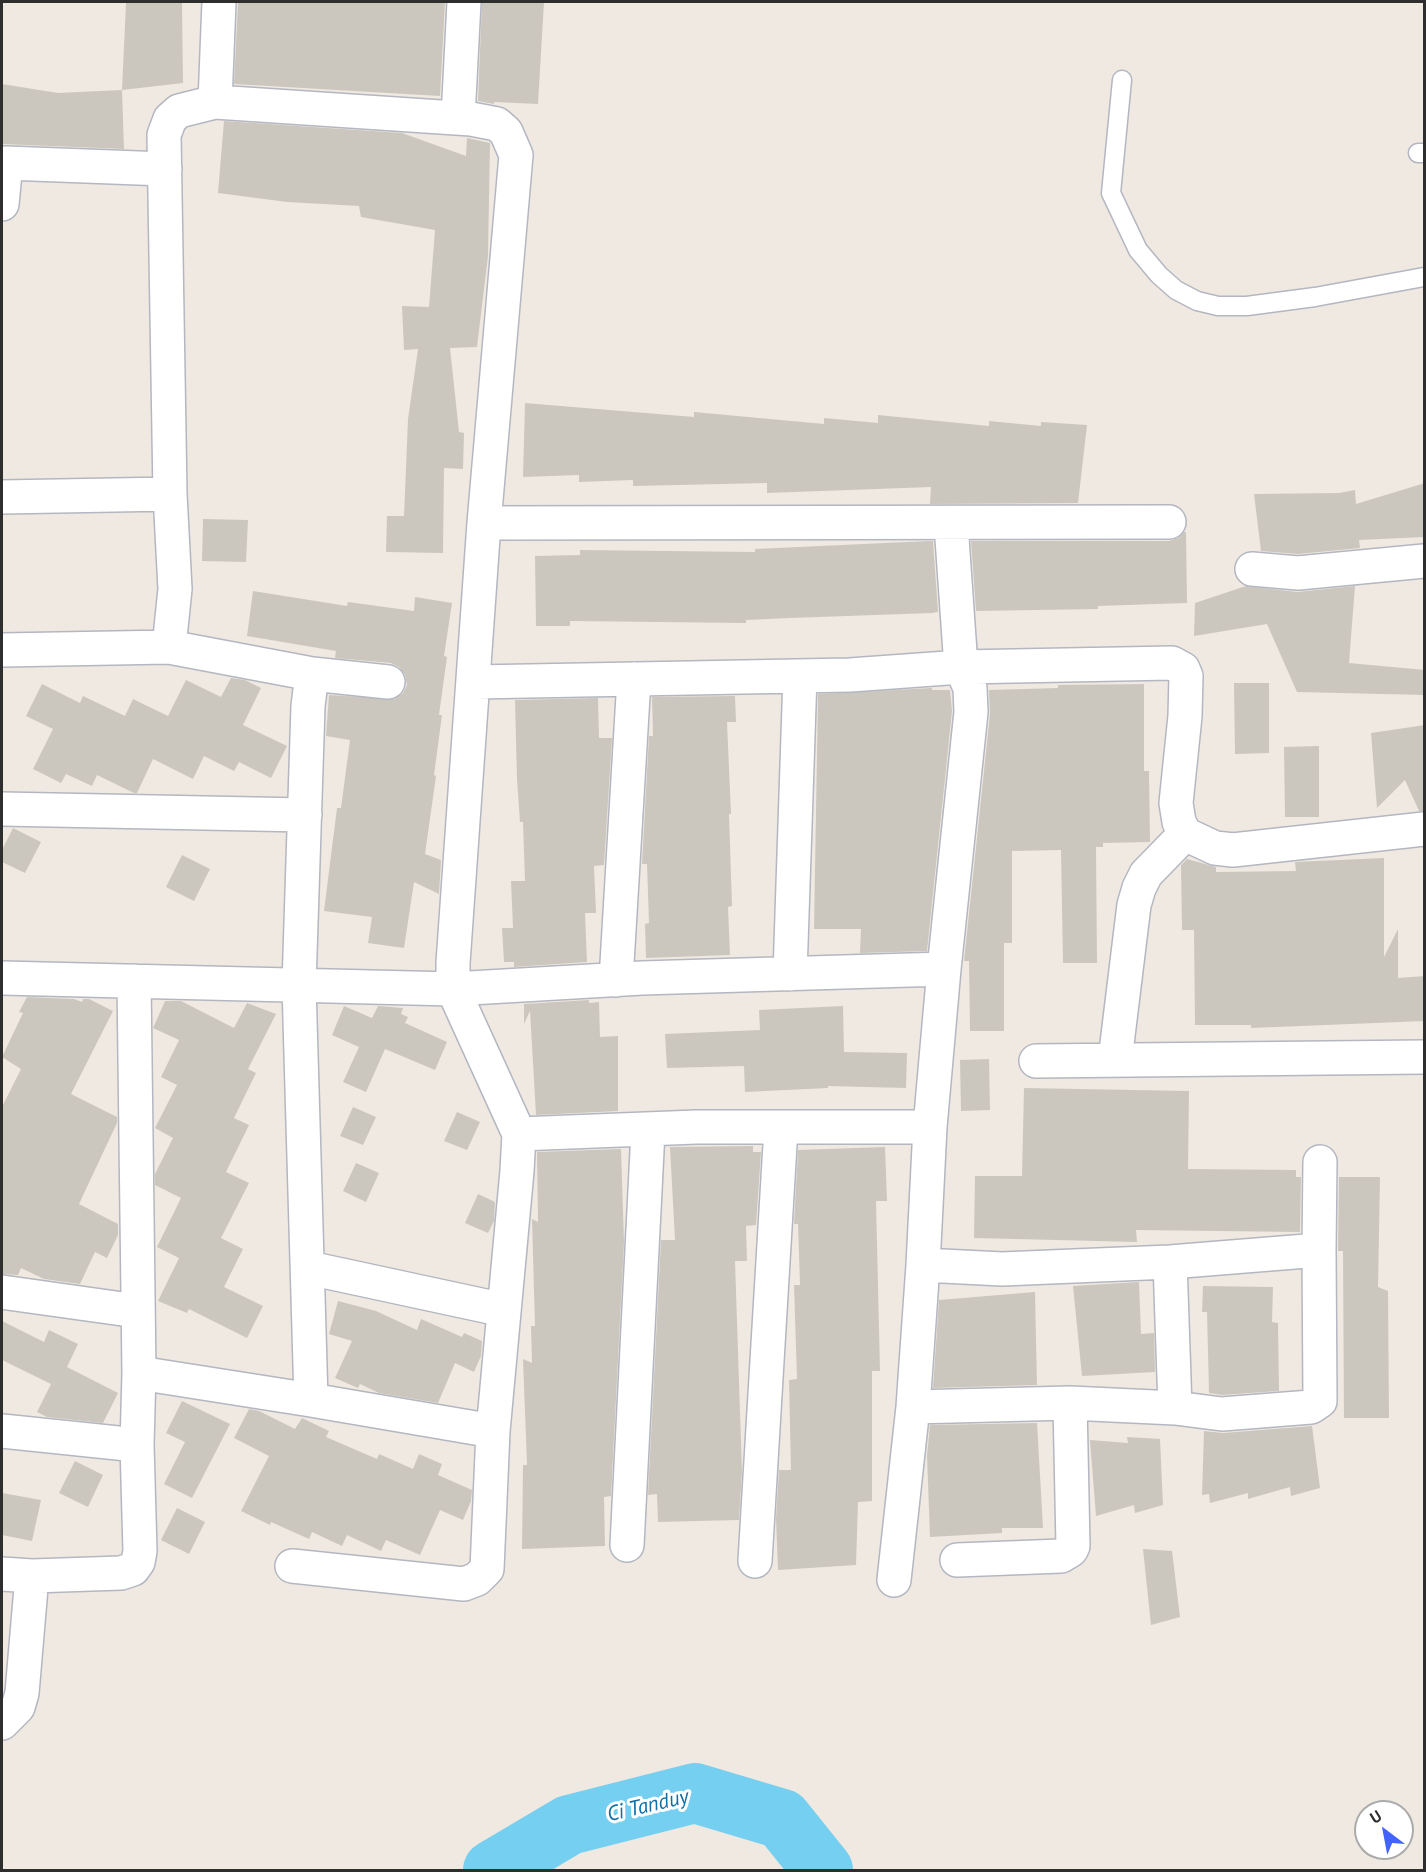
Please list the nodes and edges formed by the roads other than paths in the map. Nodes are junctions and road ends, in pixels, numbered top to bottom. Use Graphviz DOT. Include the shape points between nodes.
graph roads {
  1 [pos="219,2"];
  2 [pos="464,2"];
  3 [pos="1122,80"];
  4 [pos="215,102"];
  5 [pos="458,118"];
  6 [pos="4,163"];
  7 [pos="165,169"];
  8 [pos="2,204"];
  9 [pos="1425,277"];
  10 [pos="170,494"];
  11 [pos="2,497"];
  12 [pos="1169,522"];
  13 [pos="484,523"];
  14 [pos="951,524"];
  15 [pos="1425,561"];
  16 [pos="1252,570"];
  17 [pos="169,647"];
  18 [pos="2,650"];
  19 [pos="961,667"];
  20 [pos="312,674"];
  21 [pos="800,676"];
  22 [pos="634,679"];
  23 [pos="388,682"];
  24 [pos="475,682"];
  25 [pos="2,809"];
  26 [pos="305,814"];
  27 [pos="1425,829"];
  28 [pos="1185,834"];
  29 [pos="944,969"];
  30 [pos="790,974"];
  31 [pos="2,978"];
  32 [pos="616,980"];
  33 [pos="134,981"];
  34 [pos="299,985"];
  35 [pos="453,989"];
  36 [pos="1425,1057"];
  37 [pos="1115,1060"];
  38 [pos="1036,1061"];
  39 [pos="930,1127"];
  40 [pos="780,1128"];
  41 [pos="648,1131"];
  42 [pos="519,1134"];
  43 [pos="1320,1161"];
  44 [pos="1319,1250"];
  45 [pos="1170,1262"];
  46 [pos="923,1265"];
  47 [pos="309,1268"];
  48 [pos="2,1293"];
  49 [pos="504,1310"];
  50 [pos="137,1311"];
  51 [pos="139,1373"];
  52 [pos="311,1400"];
  53 [pos="1070,1403"];
  54 [pos="914,1407"];
  55 [pos="1175,1408"];
  56 [pos="2,1431"];
  57 [pos="493,1431"];
  58 [pos="137,1445"];
  59 [pos="627,1545"];
  60 [pos="957,1560"];
  61 [pos="755,1561"];
  62 [pos="292,1566"];
  63 [pos="17,1575"];
  64 [pos="894,1580"];
  65 [pos="2,1723"];
  1 -- 4 [label="street"];
  2 -- 5 [label="street"];
  3 -- 9 [label="lane" via="1111,193 1137,250 1176,290 1218,306 1247,306"];
  4 -- 5 [label="street"];
  4 -- 7 [label="street" via="179,111 170,119 164,135"];
  5 -- 13 [label="street" via="497,124 506,132 516,154"];
  6 -- 7 [label="street"];
  6 -- 8 [label="street"];
  7 -- 10 [label="street"];
  10 -- 11 [label="street"];
  10 -- 17 [label="street" via="175,589"];
  12 -- 14 [label="street"];
  13 -- 14 [label="street"];
  13 -- 24 [label="street"];
  14 -- 19 [label="street"];
  15 -- 16 [label="street" via="1298,573"];
  17 -- 18 [label="street"];
  17 -- 20 [label="street"];
  19 -- 21 [label="street"];
  19 -- 28 [label="street" via="1178,665 1186,676 1176,803"];
  19 -- 29 [label="street" via="970,688 971,712"];
  20 -- 23 [label="street"];
  20 -- 26 [label="street"];
  21 -- 22 [label="street"];
  21 -- 30 [label="street"];
  22 -- 24 [label="street"];
  22 -- 32 [label="street"];
  24 -- 35 [label="street"];
  25 -- 26 [label="street"];
  26 -- 34 [label="street"];
  27 -- 28 [label="street" via="1233,850 1215,848"];
  28 -- 37 [label="street" via="1146,874 1139,888"];
  29 -- 30 [label="street"];
  29 -- 39 [label="street"];
  30 -- 32 [label="street"];
  31 -- 33 [label="street"];
  32 -- 35 [label="street"];
  33 -- 34 [label="street"];
  33 -- 50 [label="street"];
  34 -- 35 [label="street"];
  34 -- 47 [label="street"];
  35 -- 42 [label="street"];
  36 -- 37 [label="street"];
  37 -- 38 [label="street"];
  39 -- 40 [label="street"];
  39 -- 46 [label="street"];
  40 -- 41 [label="street"];
  40 -- 61 [label="street"];
  41 -- 42 [label="street"];
  41 -- 59 [label="street"];
  42 -- 49 [label="street"];
  43 -- 44 [label="street"];
  44 -- 45 [label="street"];
  44 -- 55 [label="street" via="1320,1401 1311,1407 1222,1414"];
  45 -- 46 [label="street" via="1002,1269"];
  45 -- 55 [label="street"];
  46 -- 54 [label="street"];
  47 -- 49 [label="street"];
  47 -- 52 [label="street"];
  48 -- 50 [label="street"];
  49 -- 57 [label="street"];
  50 -- 51 [label="street"];
  51 -- 52 [label="street"];
  51 -- 58 [label="street"];
  52 -- 57 [label="street"];
  53 -- 54 [label="street"];
  53 -- 55 [label="street"];
  53 -- 60 [label="street" via="1071,1550 1061,1556"];
  54 -- 64 [label="street"];
  56 -- 58 [label="street"];
  57 -- 62 [label="street" via="487,1569 477,1579 464,1584"];
  58 -- 63 [label="street" via="140,1551 133,1569 122,1573"];
  63 -- 65 [label="street" via="22,1693 18,1707"];
}
